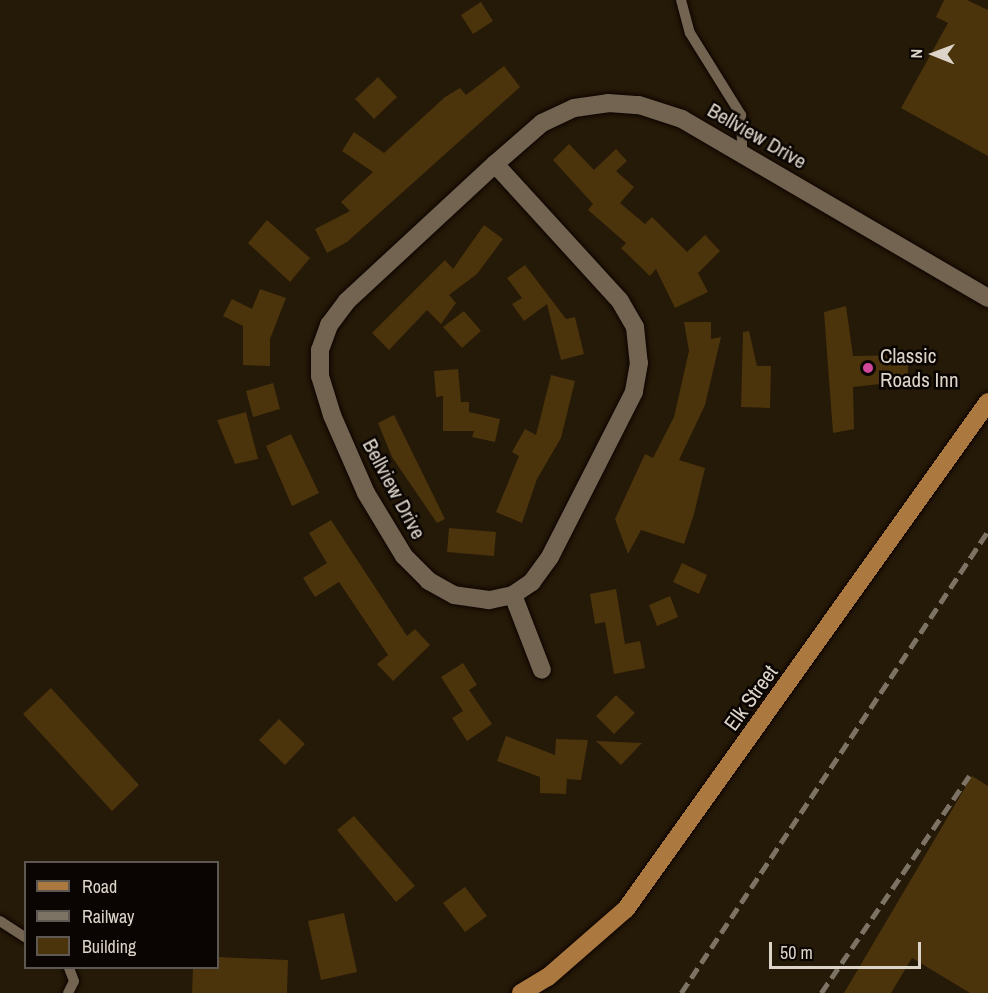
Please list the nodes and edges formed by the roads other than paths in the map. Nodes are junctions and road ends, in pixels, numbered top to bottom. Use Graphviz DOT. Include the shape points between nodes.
graph roads {
  1 [pos="681,0"];
  2 [pos="742,152"];
  3 [pos="495,164"];
  4 [pos="988,298"];
  5 [pos="988,402"];
  6 [pos="513,595"];
  7 [pos="542,670"];
  8 [pos="0,921"];
  9 [pos="24,937"];
  10 [pos="69,969"];
  11 [pos="68,993"];
  12 [pos="521,993"];
  1 -- 2 [label="lane" via="690,33 741,115"];
  2 -- 3 [label="street, Bellview Drive" via="682,119 639,105 608,103 574,108 542,123"];
  2 -- 4 [label="street, Bellview Drive"];
  3 -- 6 [label="street" via="620,301 635,327 639,363 634,392 550,557 532,582"];
  3 -- 6 [label="street, Bellview Drive" via="347,301 326,333 320,376 366,493 404,556 429,581 454,595 489,600"];
  5 -- 12 [label="main road, Elk Street" via="626,909 549,977"];
  6 -- 7 [label="street"];
  8 -- 9 [label="lane"];
  10 -- 11 [label="lane" via="74,981"];
}
